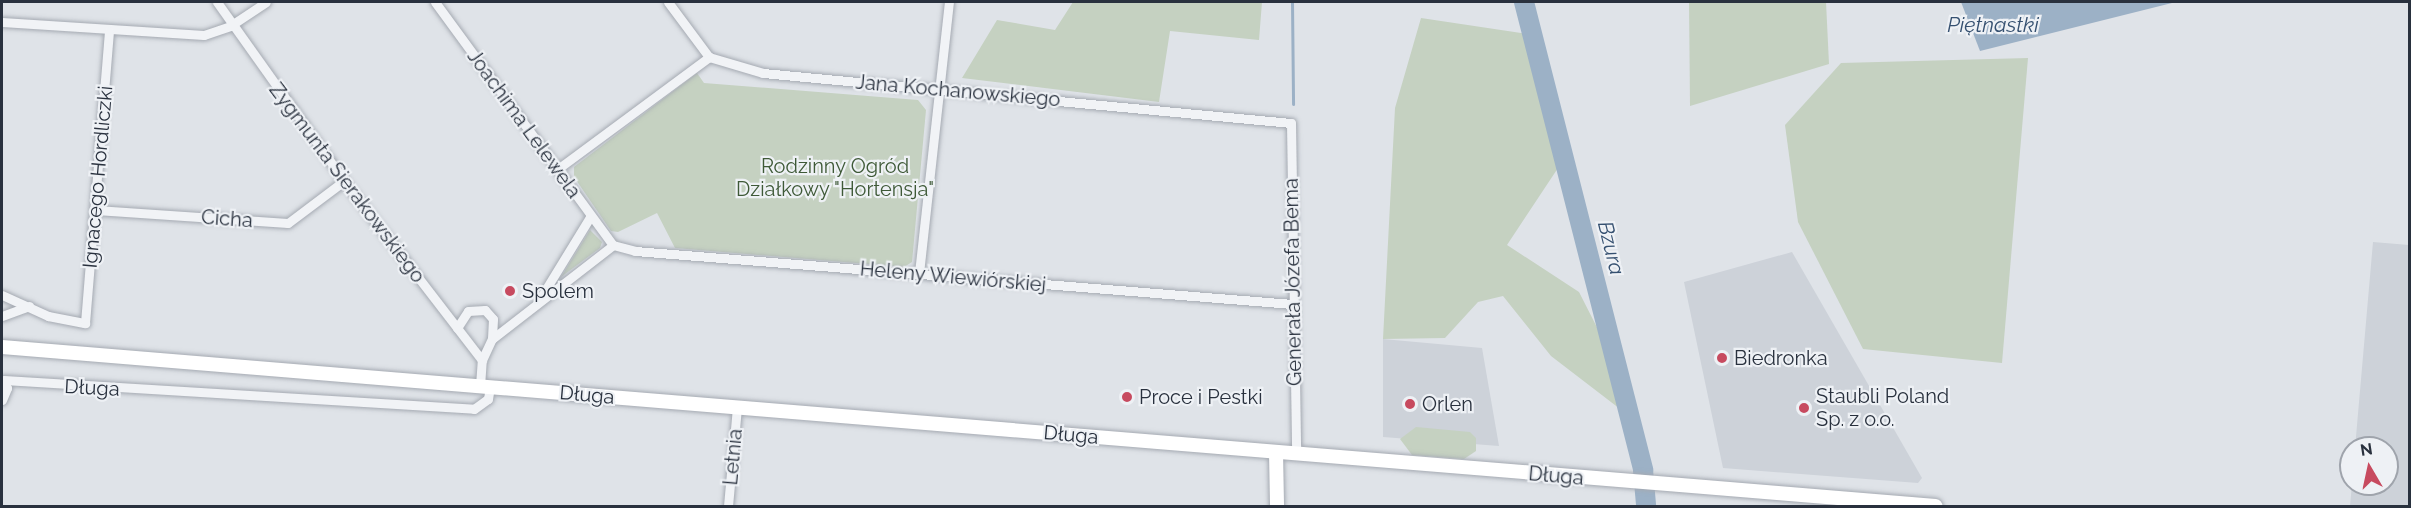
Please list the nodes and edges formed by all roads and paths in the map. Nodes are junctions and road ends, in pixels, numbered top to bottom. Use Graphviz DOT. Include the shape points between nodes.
graph roads {
  1 [pos="217,2"];
  2 [pos="266,2"];
  3 [pos="435,2"];
  4 [pos="668,2"];
  5 [pos="949,2"];
  6 [pos="2,22"];
  7 [pos="230,26"];
  8 [pos="109,31"];
  9 [pos="708,57"];
  10 [pos="939,89"];
  11 [pos="1278,122"];
  12 [pos="559,168"];
  13 [pos="344,181"];
  14 [pos="96,210"];
  15 [pos="590,218"];
  16 [pos="613,245"];
  17 [pos="919,273"];
  18 [pos="2,295"];
  19 [pos="538,302"];
  20 [pos="1293,304"];
  21 [pos="29,306"];
  22 [pos="2,316"];
  23 [pos="457,328"];
  24 [pos="492,339"];
  25 [pos="2,347"];
  26 [pos="482,360"];
  27 [pos="3,380"];
  28 [pos="485,386"];
  29 [pos="2,400"];
  30 [pos="737,407"];
  31 [pos="1276,452"];
  32 [pos="1296,454"];
  33 [pos="728,507"];
  34 [pos="1277,507"];
  35 [pos="1935,507"];
  1 -- 7 [label="street, Zygmunta Sierakowskiego"];
  2 -- 7 [label="street"];
  3 -- 12 [label="street, Joachima Lelewela"];
  4 -- 9 [label="street"];
  5 -- 10 [label="street"];
  6 -- 8 [label="street"];
  7 -- 8 [label="street" via="204,35"];
  7 -- 13 [label="street, Zygmunta Sierakowskiego"];
  8 -- 14 [label="street, Ignacego Hordliczki"];
  9 -- 10 [label="street, Jana Kochanowskiego" via="763,73"];
  9 -- 12 [label="street"];
  10 -- 11 [label="street, Jana Kochanowskiego"];
  10 -- 17 [label="street"];
  11 -- 20 [label="street, Generała Józefa Bema" via="1291,123"];
  12 -- 15 [label="street, Joachima Lelewela"];
  13 -- 14 [label="street, Cicha" via="288,223"];
  13 -- 23 [label="street, Zygmunta Sierakowskiego"];
  14 -- 21 [label="street, Ignacego Hordliczki" via="85,323"];
  15 -- 16 [label="street, Joachima Lelewela"];
  15 -- 19 [label="street"];
  16 -- 17 [label="street, Heleny Wiewiórskiej" via="635,251"];
  16 -- 19 [label="street"];
  17 -- 20 [label="street, Heleny Wiewiórskiej"];
  18 -- 21 [label="street"];
  19 -- 24 [label="street"];
  20 -- 32 [label="street, Generała Józefa Bema"];
  21 -- 22 [label="street"];
  23 -- 24 [label="street" via="468,311 485,310 494,320"];
  23 -- 26 [label="street, Zygmunta Sierakowskiego"];
  24 -- 26 [label="street"];
  25 -- 28 [label="main road, Długa"];
  26 -- 28 [label="street"];
  27 -- 28 [label="street, Długa" via="474,409 488,399"];
  27 -- 29 [label="street" via="7,388"];
  28 -- 30 [label="main road, Długa"];
  30 -- 31 [label="main road, Długa"];
  30 -- 33 [label="street, Letnia"];
  31 -- 32 [label="main road, Długa"];
  31 -- 34 [label="main road"];
  32 -- 35 [label="main road, Długa"];
}
